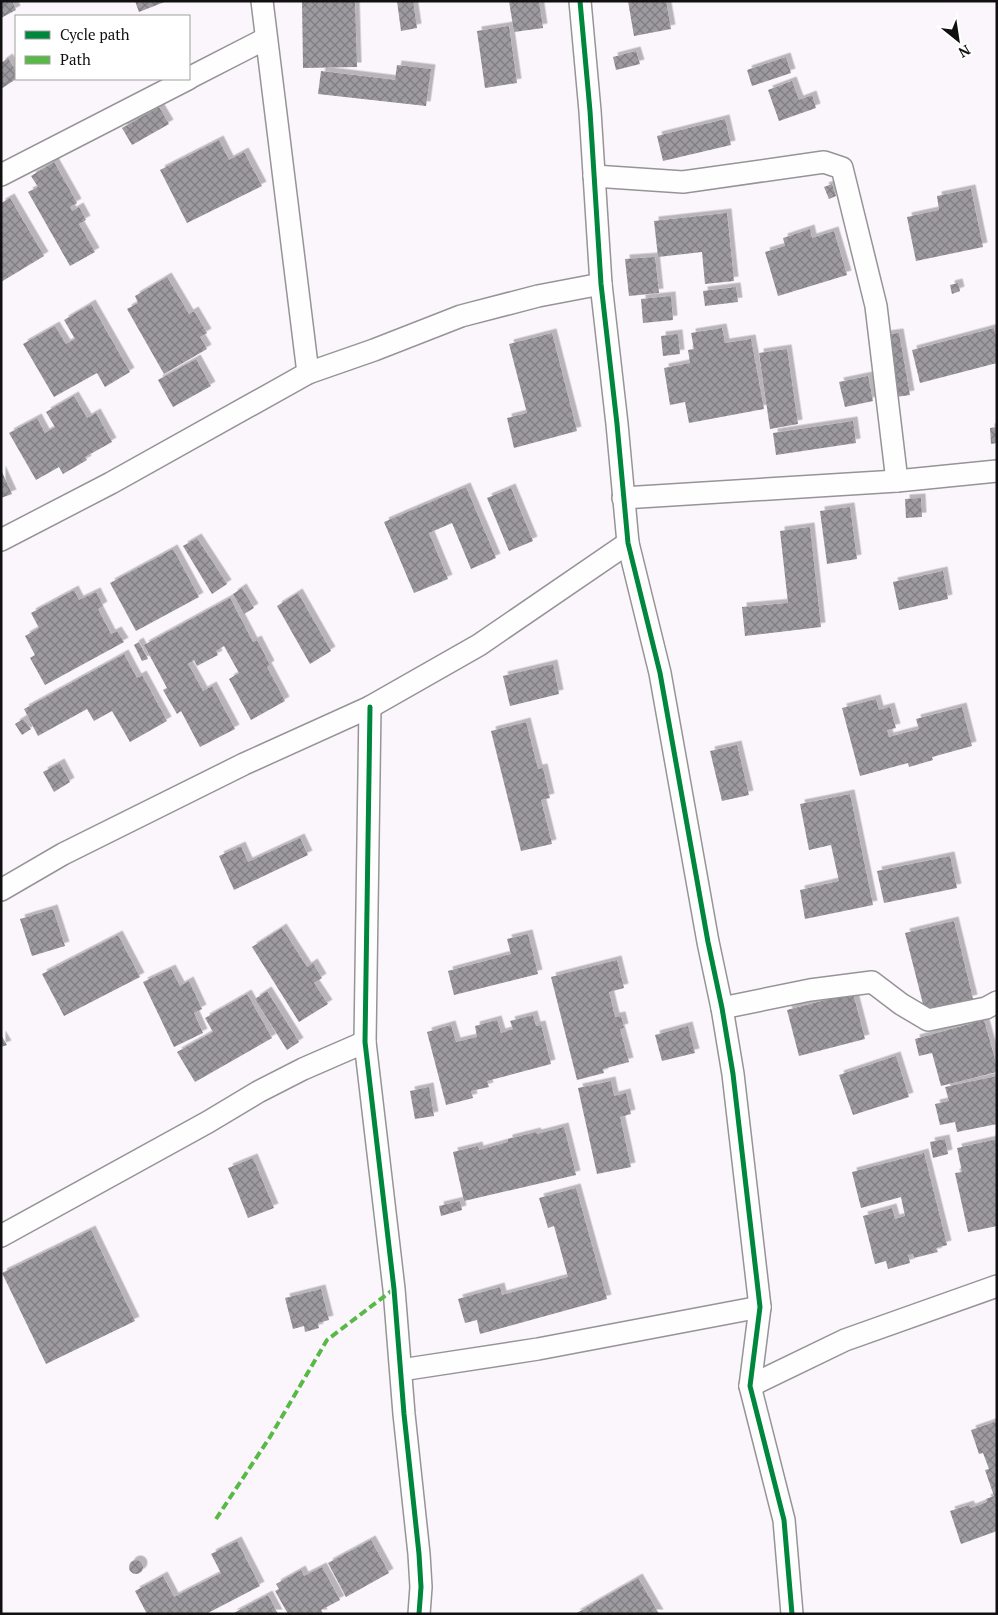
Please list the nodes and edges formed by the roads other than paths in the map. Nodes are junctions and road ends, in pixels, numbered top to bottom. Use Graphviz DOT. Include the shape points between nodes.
graph roads {
  1 [pos="262,1"];
  2 [pos="580,1"];
  3 [pos="266,39"];
  4 [pos="190,78"];
  5 [pos="186,80"];
  6 [pos="1,175"];
  7 [pos="594,176"];
  8 [pos="601,284"];
  9 [pos="308,373"];
  10 [pos="997,471"];
  11 [pos="896,481"];
  12 [pos="623,498"];
  13 [pos="1,540"];
  14 [pos="628,543"];
  15 [pos="370,707"];
  16 [pos="1,890"];
  17 [pos="997,1002"];
  18 [pos="722,1008"];
  19 [pos="366,1042"];
  20 [pos="1,1236"];
  21 [pos="997,1286"];
  22 [pos="760,1307"];
  23 [pos="401,1370"];
  24 [pos="750,1386"];
  25 [pos="419,1614"];
  26 [pos="792,1614"];
  1 -- 3 [label="street"];
  2 -- 7 [label="street"];
  3 -- 4 [label="street"];
  3 -- 9 [label="street"];
  5 -- 6 [label="street"];
  7 -- 8 [label="street"];
  7 -- 11 [label="street" via="683,182 824,162 842,168 876,306"];
  8 -- 9 [label="street" via="461,316"];
  8 -- 12 [label="street"];
  9 -- 13 [label="street"];
  10 -- 11 [label="street"];
  11 -- 12 [label="street"];
  12 -- 14 [label="street"];
  14 -- 15 [label="street" via="479,645"];
  14 -- 18 [label="street" via="660,673"];
  15 -- 16 [label="street" via="236,768 63,854"];
  15 -- 19 [label="street"];
  17 -- 18 [label="street" via="986,1008 928,1020 872,982 810,990"];
  18 -- 22 [label="street" via="733,1074"];
  19 -- 20 [label="street" via="258,1092"];
  19 -- 23 [label="street"];
  21 -- 24 [label="street" via="845,1340"];
  22 -- 23 [label="street" via="538,1349"];
  22 -- 24 [label="street"];
  23 -- 25 [label="street" via="419,1554"];
  24 -- 26 [label="street" via="784,1520"];
}
